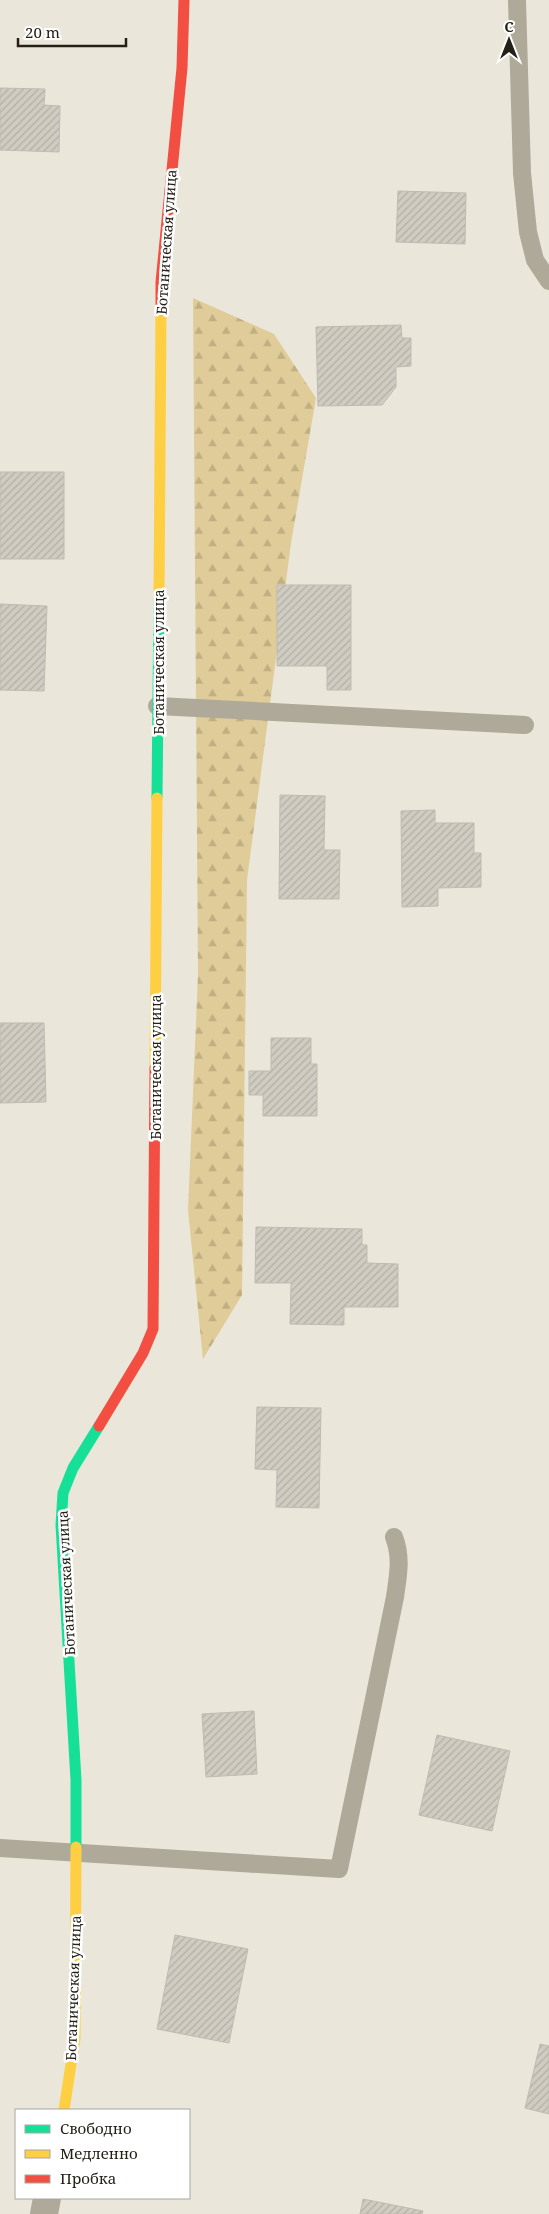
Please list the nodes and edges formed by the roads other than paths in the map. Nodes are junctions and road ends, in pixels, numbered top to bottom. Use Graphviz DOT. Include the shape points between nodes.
graph roads {
  1 [pos="184,0"];
  2 [pos="517,0"];
  3 [pos="549,281"];
  4 [pos="158,706"];
  5 [pos="524,725"];
  6 [pos="394,1537"];
  7 [pos="0,1848"];
  8 [pos="76,1853"];
  9 [pos="64,2109"];
  10 [pos="47,2199"];
  11 [pos="44,2214"];
  1 -- 4 [label="street, Ботаническая улица" via="182,68 161,282"];
  2 -- 3 [label="lane" via="522,172 528,232 535,260"];
  4 -- 5 [label="lane"];
  4 -- 8 [label="street, Ботаническая улица" via="153,1329 128,1380 73,1468 63,1493 61,1525 76,1780"];
  6 -- 8 [label="lane" via="400,1564 339,1869"];
  7 -- 8 [label="lane"];
  8 -- 9 [label="street, Ботаническая улица" via="74,2038"];
  10 -- 11 [label="street"];
}
